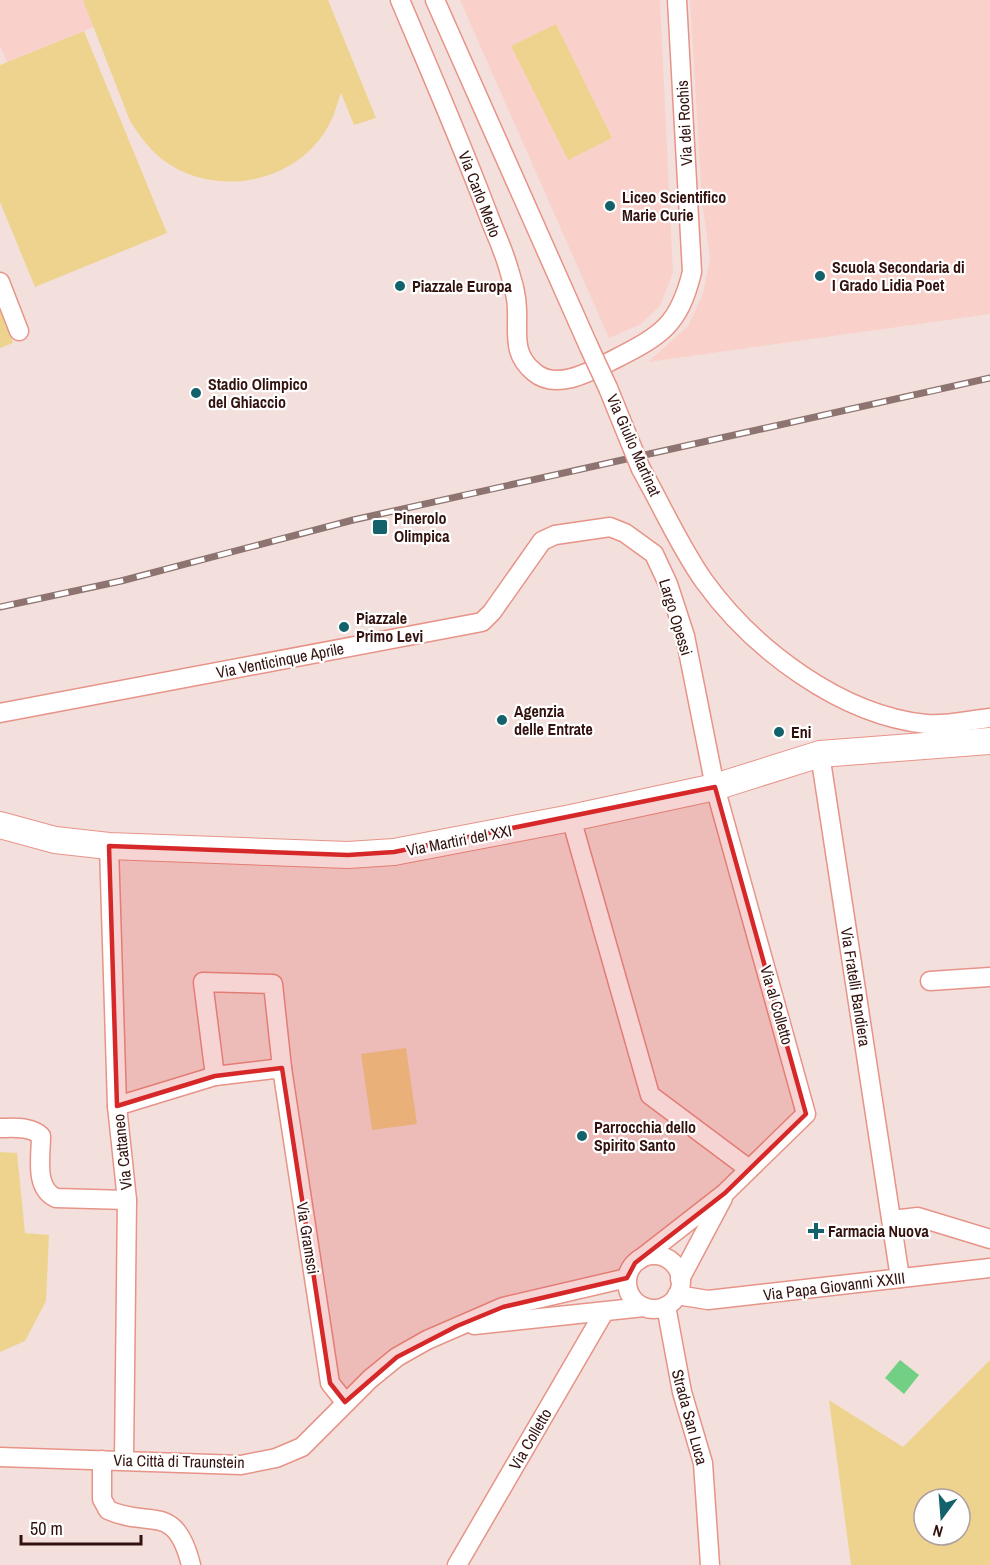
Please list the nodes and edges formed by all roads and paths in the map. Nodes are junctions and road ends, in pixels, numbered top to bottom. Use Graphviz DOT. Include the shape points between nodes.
graph roads {
  1 [pos="400,0"];
  2 [pos="435,0"];
  3 [pos="677,0"];
  4 [pos="0,282"];
  5 [pos="20,332"];
  6 [pos="552,378"];
  7 [pos="555,535"];
  8 [pos="0,713"];
  9 [pos="990,718"];
  10 [pos="990,741"];
  11 [pos="910,747"];
  12 [pos="990,750"];
  13 [pos="820,754"];
  14 [pos="715,787"];
  15 [pos="572,818"];
  16 [pos="0,825"];
  17 [pos="109,846"];
  18 [pos="990,977"];
  19 [pos="930,981"];
  20 [pos="282,1068"];
  21 [pos="215,1076"];
  22 [pos="117,1106"];
  23 [pos="0,1128"];
  24 [pos="749,1169"];
  25 [pos="725,1193"];
  26 [pos="126,1200"];
  27 [pos="892,1220"];
  28 [pos="990,1239"];
  29 [pos="639,1260"];
  30 [pos="990,1268"];
  31 [pos="627,1278"];
  32 [pos="900,1278"];
  33 [pos="674,1294"];
  34 [pos="644,1308"];
  35 [pos="603,1314"];
  36 [pos="457,1326"];
  37 [pos="345,1402"];
  38 [pos="0,1457"];
  39 [pos="124,1459"];
  40 [pos="102,1460"];
  41 [pos="191,1565"];
  42 [pos="457,1565"];
  43 [pos="710,1565"];
  1 -- 6 [label="street, Via Carlo Merlo" via="468,159 509,268 516,296 515,339 519,352 535,373"];
  2 -- 9 [label="street, Via Giulio Martinat, bridge" via="641,469 703,579 736,622 780,660 826,690 877,712 927,724"];
  3 -- 6 [label="street, Via dei Rochis" via="692,272 685,301 668,327 655,337 578,377"];
  4 -- 5 [label="street"];
  7 -- 8 [label="street, Via Venticinque Aprile" via="542,541 482,622"];
  7 -- 14 [label="street, Largo Opessi" via="610,526 654,554 685,636"];
  10 -- 11 [label="street, Via Martiri del XXI"];
  11 -- 12 [label="street, Via Martiri del XXI"];
  11 -- 13 [label="street, Via Martiri del XXI"];
  13 -- 14 [label="street, Via Martiri del XXI"];
  13 -- 27 [label="street, Via Fratelli Bandiera"];
  14 -- 15 [label="street, Via Martiri del XXI"];
  14 -- 24 [label="street, Via al Colletto" via="806,1107 803,1120"];
  15 -- 17 [label="street, Via Martiri del XXI" via="394,852 348,855"];
  15 -- 24 [label="street" via="650,1095"];
  16 -- 17 [label="street, Via Martiri del XXI" via="55,840"];
  17 -- 22 [label="street, Via Cattaneo"];
  18 -- 19 [label="street"];
  20 -- 21 [label="street"];
  20 -- 21 [label="street, Via Gramsci" via="273,984 203,982"];
  20 -- 37 [label="street, Via Gramsci" via="330,1383"];
  21 -- 22 [label="street"];
  22 -- 26 [label="street, Via Cattaneo"];
  23 -- 26 [label="street" via="27,1129 41,1136 41,1185 46,1194 56,1198"];
  24 -- 25 [label="street, Via al Colletto"];
  25 -- 29 [label="street, Via al Colletto"];
  25 -- 33 [label="street, Via al Colletto"];
  26 -- 39 [label="street, Via Cattaneo"];
  27 -- 28 [label="street" via="918,1217"];
  27 -- 32 [label="street, Via Fratelli Bandiera"];
  29 -- 31 [label="street"];
  29 -- 33 [label="street" via="654,1256 668,1260 678,1272"];
  30 -- 32 [label="street, Via Papa Giovanni XXIII"];
  31 -- 34 [label="street" via="629,1292"];
  31 -- 36 [label="street, Via Città di Traunstein" via="503,1307"];
  32 -- 33 [label="street, Via Papa Giovanni XXIII" via="708,1300"];
  33 -- 34 [label="street"];
  33 -- 43 [label="street, Strada San Luca" via="682,1392 703,1463"];
  34 -- 35 [label="street, Via Città di Traunstein"];
  35 -- 36 [label="street, Via Città di Traunstein"];
  35 -- 42 [label="street, Via Colletto"];
  36 -- 37 [label="street, Via Città di Traunstein" via="397,1358"];
  37 -- 39 [label="street, Via Città di Traunstein" via="302,1447 276,1458 241,1465"];
  38 -- 40 [label="street, Via Città di Traunstein"];
  39 -- 40 [label="street, Via Città di Traunstein"];
  40 -- 41 [label="street" via="102,1498 108,1510 155,1518 169,1525 183,1538"];
}
